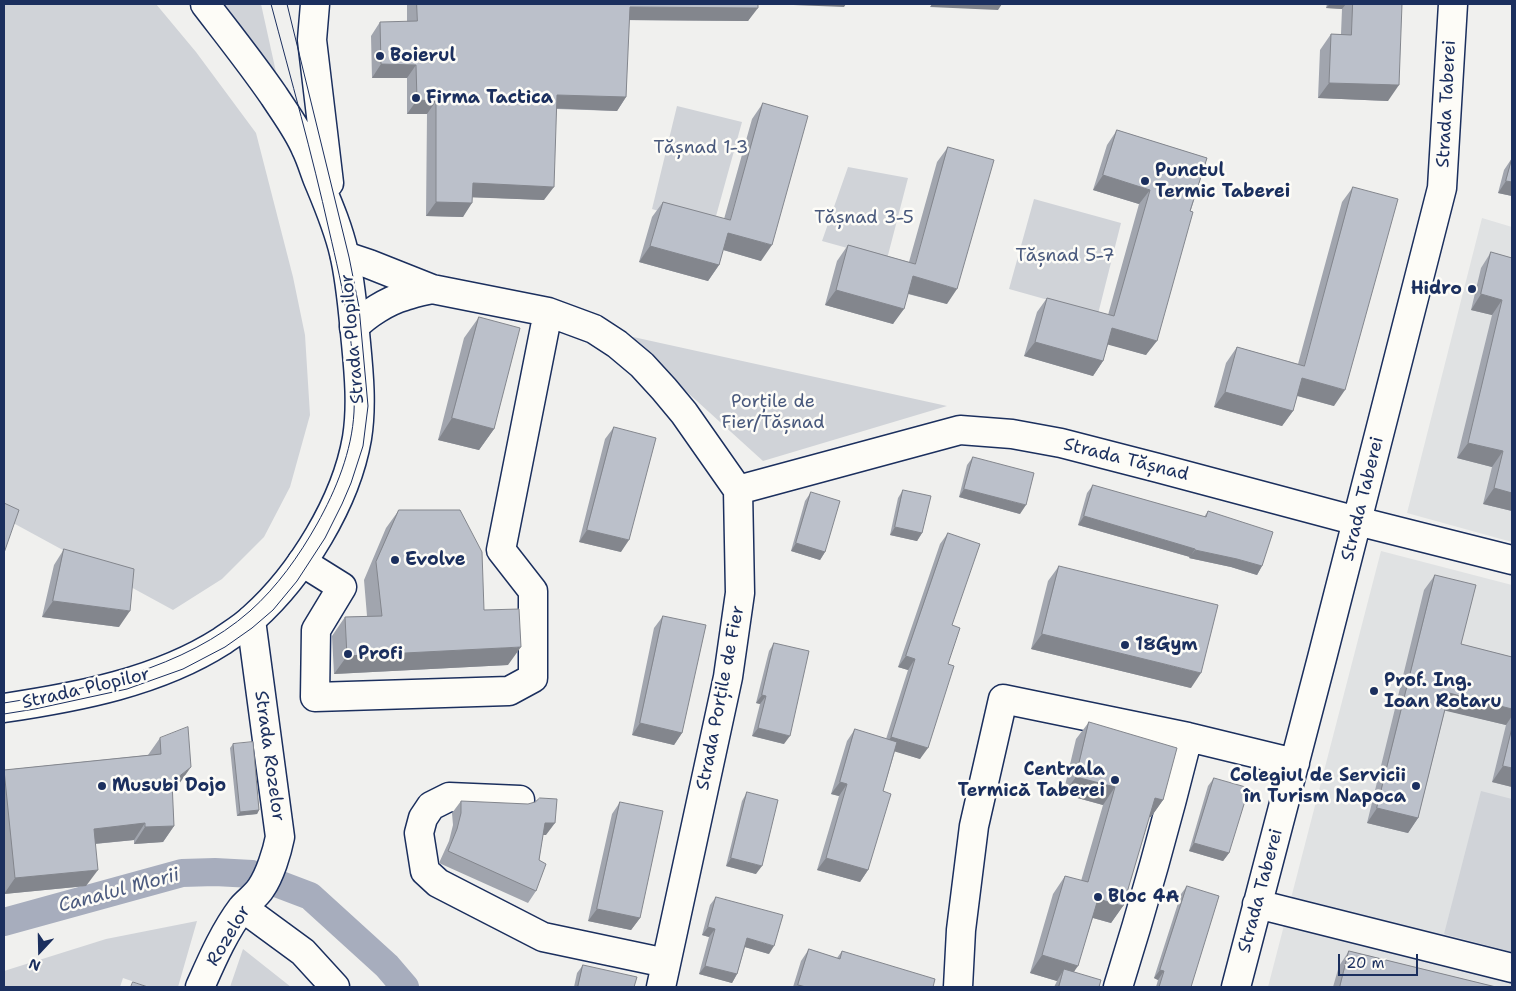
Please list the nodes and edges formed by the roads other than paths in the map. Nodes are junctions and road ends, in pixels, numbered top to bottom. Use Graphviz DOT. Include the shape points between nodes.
graph roads {
  1 [pos="205,4"];
  2 [pos="315,4"];
  3 [pos="1453,4"];
  4 [pos="332,212"];
  5 [pos="345,256"];
  6 [pos="432,289"];
  7 [pos="548,312"];
  8 [pos="354,327"];
  9 [pos="738,490"];
  10 [pos="1357,521"];
  11 [pos="1512,560"];
  12 [pos="302,562"];
  13 [pos="251,620"];
  14 [pos="4,708"];
  15 [pos="1188,737"];
  16 [pos="1295,763"];
  17 [pos="520,800"];
  18 [pos="262,888"];
  19 [pos="1257,904"];
  20 [pos="243,908"];
  21 [pos="1512,968"];
  22 [pos="663,975"];
  23 [pos="200,987"];
  24 [pos="335,987"];
  25 [pos="958,987"];
  26 [pos="1118,987"];
  27 [pos="1236,987"];
  1 -- 4 [label="street, Strada Plopilor" via="248,58 285,113 306,148"];
  2 -- 4 [label="street, Strada Plopilor" via="312,40"];
  3 -- 10 [label="street, Strada Taberei" via="1442,188"];
  4 -- 5 [label="street, Strada Plopilor"];
  5 -- 6 [label="street"];
  5 -- 8 [label="street, Strada Plopilor"];
  6 -- 7 [label="street"];
  6 -- 8 [label="street" via="388,303"];
  7 -- 9 [label="street" via="594,329 642,365 684,413"];
  7 -- 12 [label="street" via="501,550 533,591 533,678 510,691 315,697 316,630 342,587"];
  8 -- 12 [label="street, Strada Plopilor" via="360,398 352,459 332,510"];
  9 -- 10 [label="street, Strada Tășnad" via="960,430 1012,434 1061,443"];
  9 -- 22 [label="street, Strada Porțile de Fier" via="740,593 728,677"];
  10 -- 11 [label="street, Strada Tășnad"];
  10 -- 16 [label="street, Strada Taberei"];
  12 -- 13 [label="street, Strada Plopilor" via="273,599"];
  13 -- 14 [label="street, Strada Plopilor" via="203,652 136,680"];
  13 -- 18 [label="street, Strada Rozelor" via="280,837"];
  15 -- 16 [label="street"];
  15 -- 25 [label="street" via="1003,699 974,826"];
  15 -- 26 [label="street"];
  16 -- 19 [label="street, Strada Taberei"];
  17 -- 22 [label="street" via="449,797 432,806 419,833 425,871 438,883 543,937"];
  18 -- 20 [label="street, Rozelor"];
  19 -- 21 [label="street"];
  19 -- 27 [label="street, Strada Taberei"];
  20 -- 23 [label="street, Rozelor" via="220,944"];
  20 -- 24 [label="street" via="303,952"];
}
